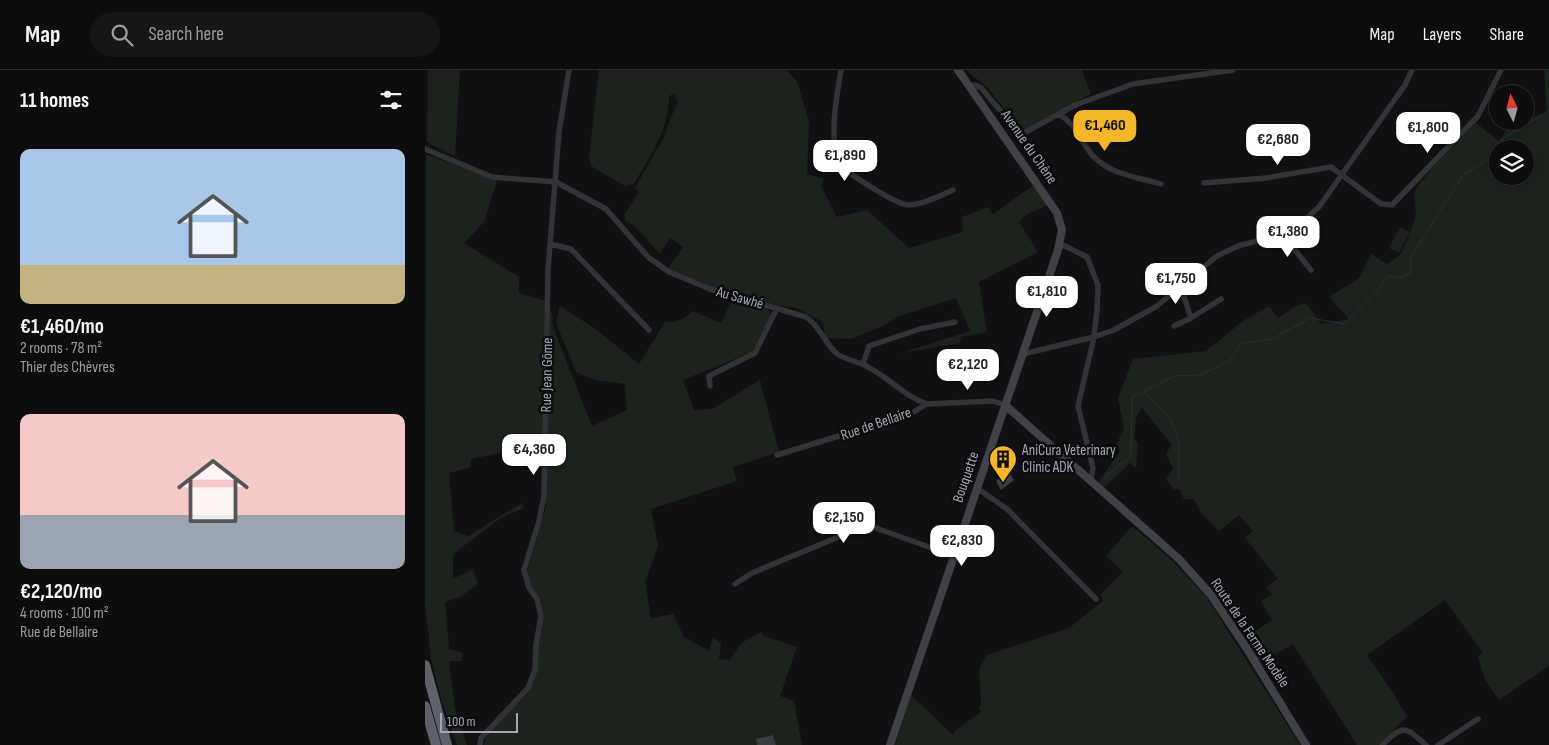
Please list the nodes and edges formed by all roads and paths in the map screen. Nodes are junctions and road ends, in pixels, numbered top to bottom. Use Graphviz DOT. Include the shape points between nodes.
graph roads {
  1 [pos="569,70"];
  2 [pos="841,70"];
  3 [pos="958,70"];
  4 [pos="1233,70"];
  5 [pos="1412,70"];
  6 [pos="1501,70"];
  7 [pos="969,86"];
  8 [pos="1059,114"];
  9 [pos="425,149"];
  10 [pos="1342,176"];
  11 [pos="556,182"];
  12 [pos="1204,183"];
  13 [pos="1161,184"];
  14 [pos="953,190"];
  15 [pos="1282,234"];
  16 [pos="550,244"];
  17 [pos="1059,246"];
  18 [pos="1311,270"];
  19 [pos="1181,285"];
  20 [pos="1221,299"];
  21 [pos="777,308"];
  22 [pos="1191,318"];
  23 [pos="955,322"];
  24 [pos="1174,326"];
  25 [pos="649,330"];
  26 [pos="1094,337"];
  27 [pos="1023,354"];
  28 [pos="863,364"];
  29 [pos="711,386"];
  30 [pos="927,404"];
  31 [pos="1005,405"];
  32 [pos="777,455"];
  33 [pos="1091,480"];
  34 [pos="977,488"];
  35 [pos="954,556"];
  36 [pos="735,584"];
  37 [pos="1096,599"];
  38 [pos="425,665"];
  39 [pos="426,709"];
  40 [pos="1477,719"];
  41 [pos="436,745"];
  42 [pos="447,745"];
  43 [pos="480,745"];
  44 [pos="890,745"];
  45 [pos="1306,745"];
  46 [pos="1382,745"];
  47 [pos="1426,745"];
  48 [pos="1439,745"];
  1 -- 11 [label="street, Rue Jean Gôme" via="559,132"];
  2 -- 14 [label="street" via="834,114 834,152 839,166 907,206"];
  3 -- 7 [label="main road, Avenue du Chêne"];
  4 -- 8 [label="street" via="1138,83 1087,100"];
  5 -- 10 [label="street" via="1405,86"];
  6 -- 10 [label="street" via="1478,116 1395,204 1381,204"];
  7 -- 8 [label="street" via="981,88 1016,129 1024,133"];
  7 -- 17 [label="main road, Avenue du Chêne" via="1057,213 1061,226"];
  8 -- 13 [label="street" via="1075,127 1093,156 1111,170"];
  9 -- 11 [label="street" via="491,177"];
  10 -- 12 [label="street" via="1326,167 1266,178"];
  10 -- 15 [label="street" via="1319,207 1297,227"];
  11 -- 16 [label="street, Rue Jean Gôme"];
  11 -- 21 [label="street, Au Sawhé" via="605,209 648,257 669,272 709,289"];
  15 -- 18 [label="street"];
  15 -- 19 [label="street" via="1238,246 1217,256"];
  16 -- 25 [label="street" via="571,249"];
  16 -- 43 [label="street, Rue Jean Gôme" via="544,496 524,570 541,616 535,670 528,688 481,738"];
  17 -- 26 [label="street" via="1087,257 1095,274 1098,285"];
  17 -- 27 [label="main road, Bouquette"];
  19 -- 22 [label="street"];
  19 -- 26 [label="street" via="1135,320"];
  20 -- 22 [label="street"];
  21 -- 28 [label="street, Au Sawhé" via="806,316 837,354"];
  21 -- 29 [label="street" via="755,354 709,376"];
  22 -- 24 [label="street"];
  23 -- 28 [label="street" via="920,329 869,346"];
  26 -- 27 [label="street"];
  26 -- 33 [label="street" via="1079,406 1093,468"];
  27 -- 31 [label="main road, Bouquette"];
  28 -- 30 [label="street, Au Sawhé" via="877,371 907,396"];
  30 -- 31 [label="street, Rue de Bellaire" via="993,401"];
  30 -- 32 [label="street, Rue de Bellaire" via="910,414"];
  31 -- 33 [label="main road, Route de la Ferme Modèle"];
  31 -- 34 [label="main road, Bouquette"];
  33 -- 45 [label="main road, Route de la Ferme Modèle" via="1179,559 1211,595"];
  34 -- 35 [label="main road, Bouquette"];
  34 -- 37 [label="street" via="1007,509"];
  35 -- 36 [label="street" via="876,528 859,528 752,572"];
  35 -- 44 [label="main road, Bouquette"];
  38 -- 42 [label="highway"];
  39 -- 41 [label="highway"];
  40 -- 48 [label="street"];
  46 -- 47 [label="street" via="1397,731 1405,730"];
}
